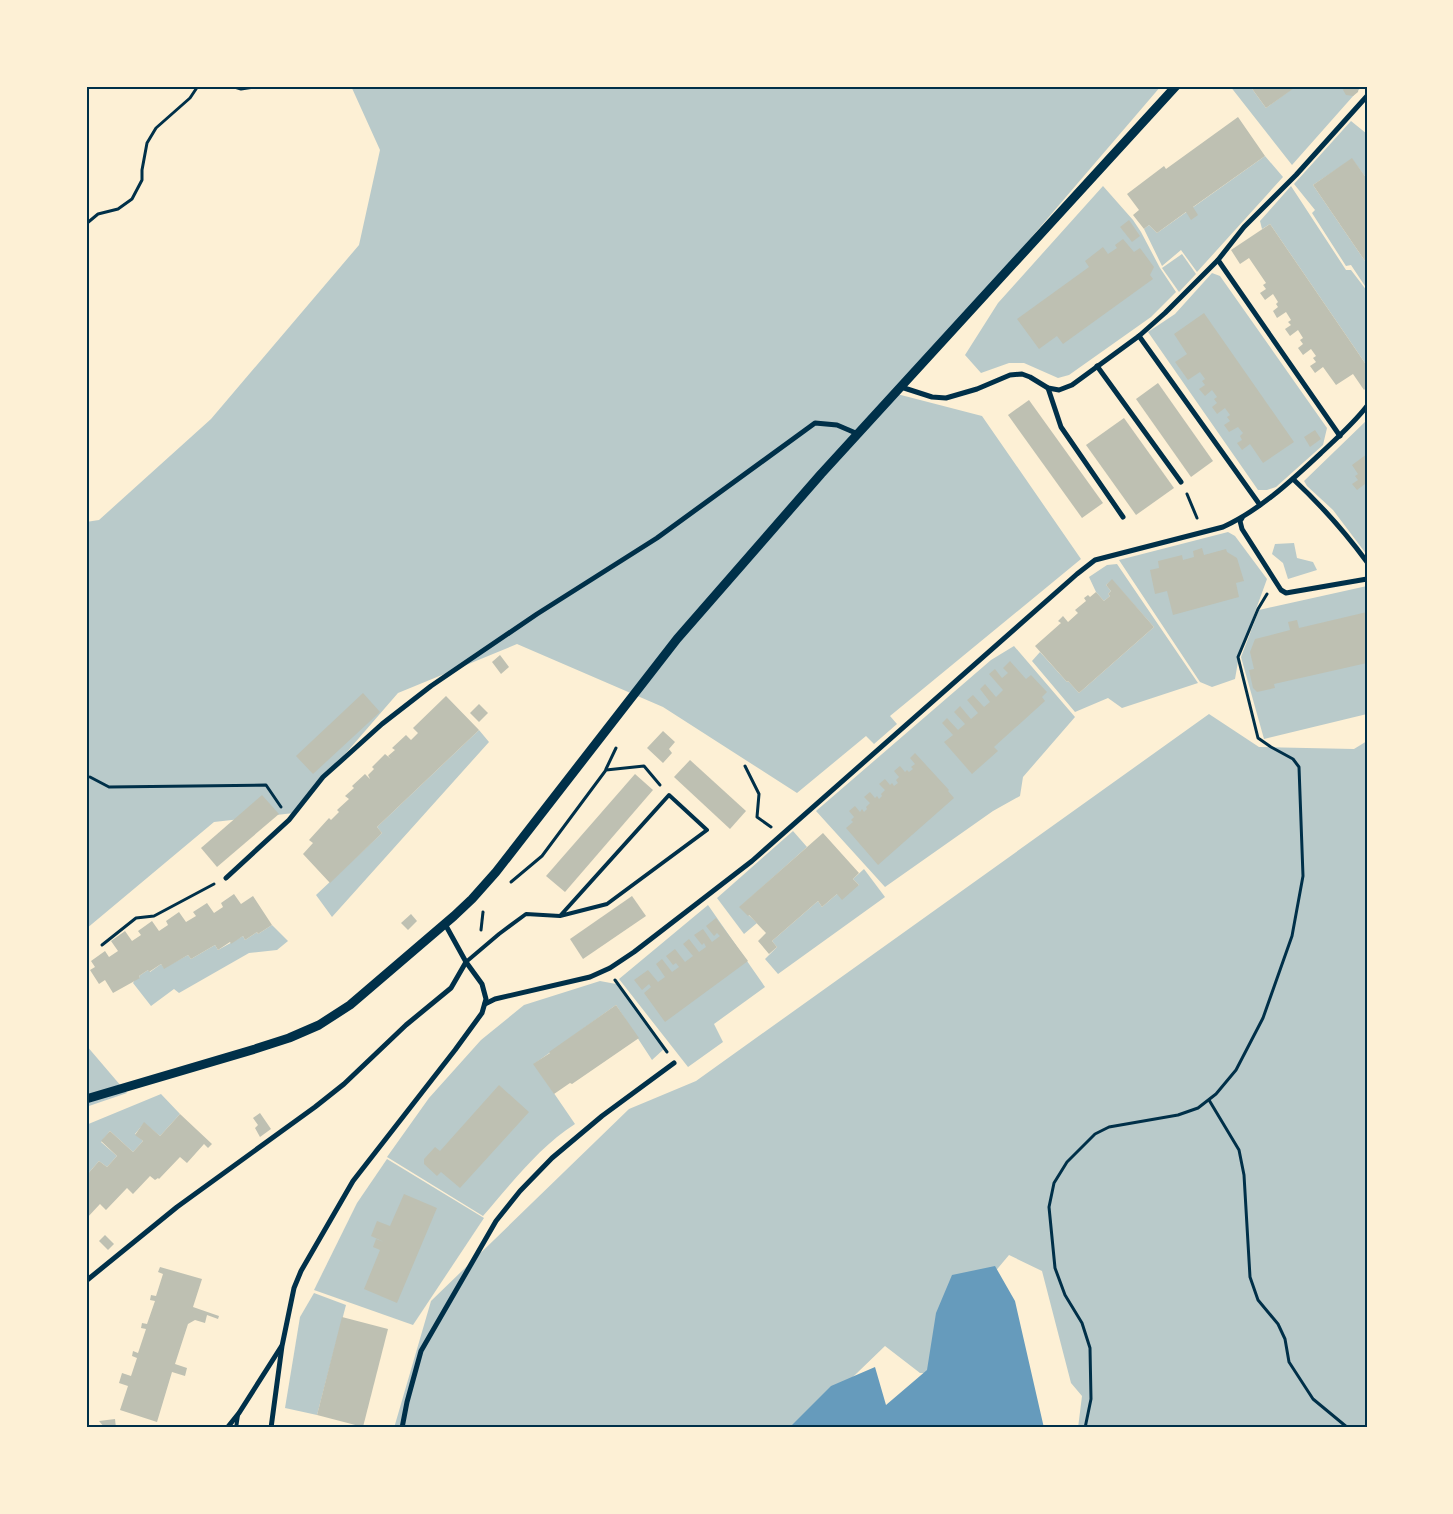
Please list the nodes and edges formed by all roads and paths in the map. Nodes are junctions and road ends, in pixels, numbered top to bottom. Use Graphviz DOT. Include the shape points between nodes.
graph roads {
  1 [pos="198,86"];
  2 [pos="231,86"];
  3 [pos="260,86"];
  4 [pos="1176,86"];
  5 [pos="1367,96"];
  6 [pos="86,224"];
  7 [pos="1218,260"];
  8 [pos="1139,336"];
  9 [pos="1097,366"];
  10 [pos="901,387"];
  11 [pos="1048,388"];
  12 [pos="1367,406"];
  13 [pos="858,434"];
  14 [pos="1340,436"];
  15 [pos="1294,479"];
  16 [pos="1181,482"];
  17 [pos="1260,505"];
  18 [pos="1123,517"];
  19 [pos="1242,518"];
  20 [pos="1204,532"];
  21 [pos="1367,562"];
  22 [pos="1367,579"];
  23 [pos="1274,580"];
  24 [pos="745,766"];
  25 [pos="90,777"];
  26 [pos="669,795"];
  27 [pos="289,820"];
  28 [pos="772,828"];
  29 [pos="226,878"];
  30 [pos="509,884"];
  31 [pos="487,907"];
  32 [pos="560,916"];
  33 [pos="445,924"];
  34 [pos="489,942"];
  35 [pos="102,945"];
  36 [pos="466,962"];
  37 [pos="607,970"];
  38 [pos="485,1004"];
  39 [pos="674,1063"];
  40 [pos="86,1099"];
  41 [pos="1209,1100"];
  42 [pos="86,1281"];
  43 [pos="282,1346"];
  44 [pos="239,1413"];
  45 [pos="227,1428"];
  46 [pos="236,1428"];
  47 [pos="271,1428"];
  48 [pos="402,1428"];
  49 [pos="1086,1428"];
  50 [pos="1348,1428"];
  1 -- 6 [label="path" via="190,98 156,128 147,143 142,180 132,199 118,209 98,214"];
  2 -- 3 [label="path" via="241,89"];
  4 -- 10 [label="street"];
  5 -- 7 [label="street" via="1244,227"];
  7 -- 8 [label="street"];
  7 -- 14 [label="street"];
  8 -- 9 [label="street"];
  8 -- 17 [label="street"];
  9 -- 11 [label="street" via="1072,386 1059,390"];
  9 -- 16 [label="street"];
  10 -- 11 [label="street" via="946,398 1010,375 1022,374"];
  10 -- 13 [label="street"];
  11 -- 18 [label="street" via="1061,427"];
  12 -- 14 [label="street"];
  13 -- 27 [label="street" via="826,423 815,423 807,428 657,538 431,686 382,724 324,777"];
  13 -- 33 [label="street" via="677,639 496,872"];
  14 -- 15 [label="street"];
  15 -- 17 [label="street"];
  15 -- 21 [label="street" via="1322,506"];
  16 -- 20 [label="path"];
  17 -- 19 [label="street"];
  19 -- 20 [label="street"];
  19 -- 23 [label="street" via="1242,528"];
  20 -- 37 [label="street" via="1095,560 752,861"];
  22 -- 23 [label="street" via="1286,593"];
  23 -- 41 [label="path" via="1238,657 1258,738 1293,759 1299,767 1303,876 1292,936 1263,1018 1236,1070"];
  24 -- 28 [label="path" via="759,794 756,817"];
  25 -- 27 [label="path" via="109,787 266,785"];
  26 -- 30 [label="path" via="644,766 606,770 542,856"];
  26 -- 32 [label="lane"];
  26 -- 32 [label="lane" via="707,830 607,904"];
  27 -- 29 [label="street"];
  29 -- 35 [label="path" via="154,916 136,918"];
  31 -- 34 [label="path" via="483,912 481,930"];
  32 -- 34 [label="lane" via="526,914"];
  33 -- 36 [label="street"];
  33 -- 40 [label="street" via="350,1005 319,1024 289,1038"];
  34 -- 36 [label="lane"];
  36 -- 38 [label="street" via="482,984"];
  36 -- 42 [label="street" via="451,988 406,1025 344,1084 177,1207"];
  37 -- 38 [label="street"];
  37 -- 39 [label="path"];
  38 -- 43 [label="street" via="482,1014 353,1181 294,1288"];
  39 -- 48 [label="street" via="552,1158 496,1221 421,1351"];
  41 -- 49 [label="path" via="1178,1115 1109,1127 1095,1134 1067,1162 1054,1183 1049,1207 1055,1268 1065,1295 1082,1323 1090,1348 1091,1399"];
  41 -- 50 [label="path" via="1239,1150 1244,1175 1250,1277 1258,1300 1278,1324 1285,1339 1289,1362 1313,1399"];
  43 -- 44 [label="street"];
  43 -- 47 [label="street"];
  44 -- 45 [label="street"];
  44 -- 46 [label="lane"];
}
